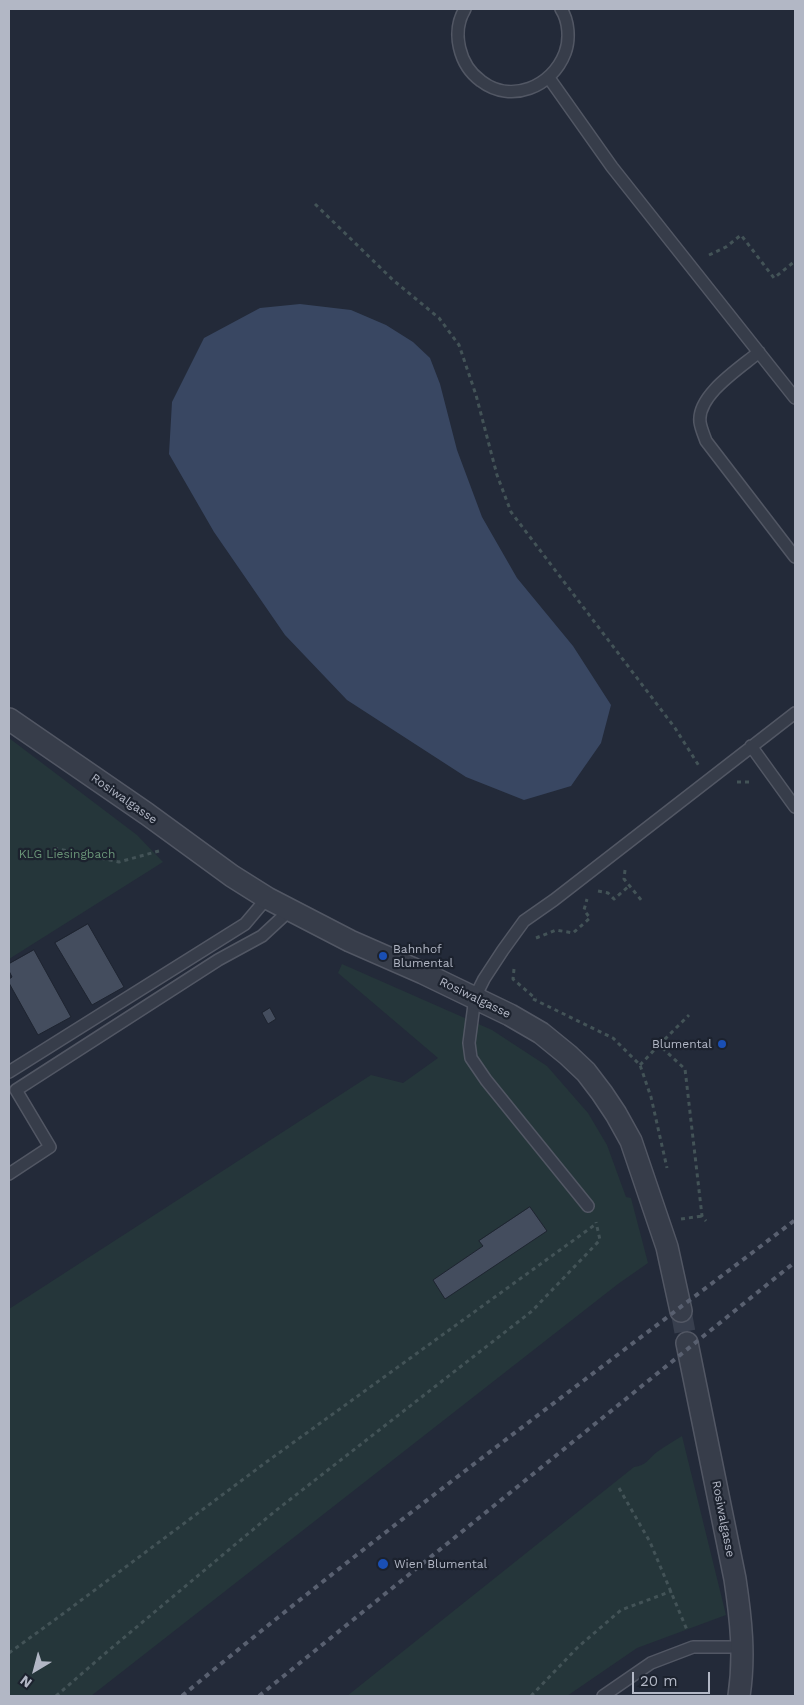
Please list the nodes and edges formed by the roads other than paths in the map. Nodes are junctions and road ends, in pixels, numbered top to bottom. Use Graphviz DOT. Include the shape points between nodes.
graph roads {
  1 [pos="465,9"];
  2 [pos="561,9"];
  3 [pos="549,78"];
  4 [pos="759,352"];
  5 [pos="795,398"];
  6 [pos="795,556"];
  7 [pos="795,713"];
  8 [pos="9,719"];
  9 [pos="751,746"];
  10 [pos="795,807"];
  11 [pos="267,898"];
  12 [pos="289,910"];
  13 [pos="475,997"];
  14 [pos="9,1072"];
  15 [pos="9,1174"];
  16 [pos="588,1206"];
  17 [pos="680,1311"];
  18 [pos="687,1343"];
  19 [pos="743,1647"];
  20 [pos="602,1696"];
  21 [pos="739,1696"];
  1 -- 3 [label="lane" via="458,34 460,51 468,68 481,81 497,89 515,91 533,88"];
  2 -- 3 [label="lane" via="568,29 567,47 561,64"];
  3 -- 4 [label="lane" via="612,167"];
  4 -- 5 [label="lane"];
  4 -- 6 [label="lane" via="707,398 701,409 700,422 706,441"];
  7 -- 9 [label="lane"];
  8 -- 11 [label="street, Rosiwalgasse"];
  9 -- 10 [label="lane"];
  9 -- 13 [label="lane" via="524,921 488,972"];
  11 -- 12 [label="street, Rosiwalgasse"];
  11 -- 14 [label="lane" via="245,924"];
  12 -- 13 [label="street, Rosiwalgasse"];
  12 -- 15 [label="lane" via="262,936 218,960 16,1090 50,1147"];
  13 -- 16 [label="lane" via="469,1043 471,1058"];
  13 -- 17 [label="street, Rosiwalgasse" via="541,1033 568,1055 586,1072 616,1114 631,1141 667,1247"];
  18 -- 19 [label="street, Rosiwalgasse" via="735,1579"];
  19 -- 20 [label="lane" via="694,1647 651,1663"];
  19 -- 21 [label="street, Rosiwalgasse"];
}
